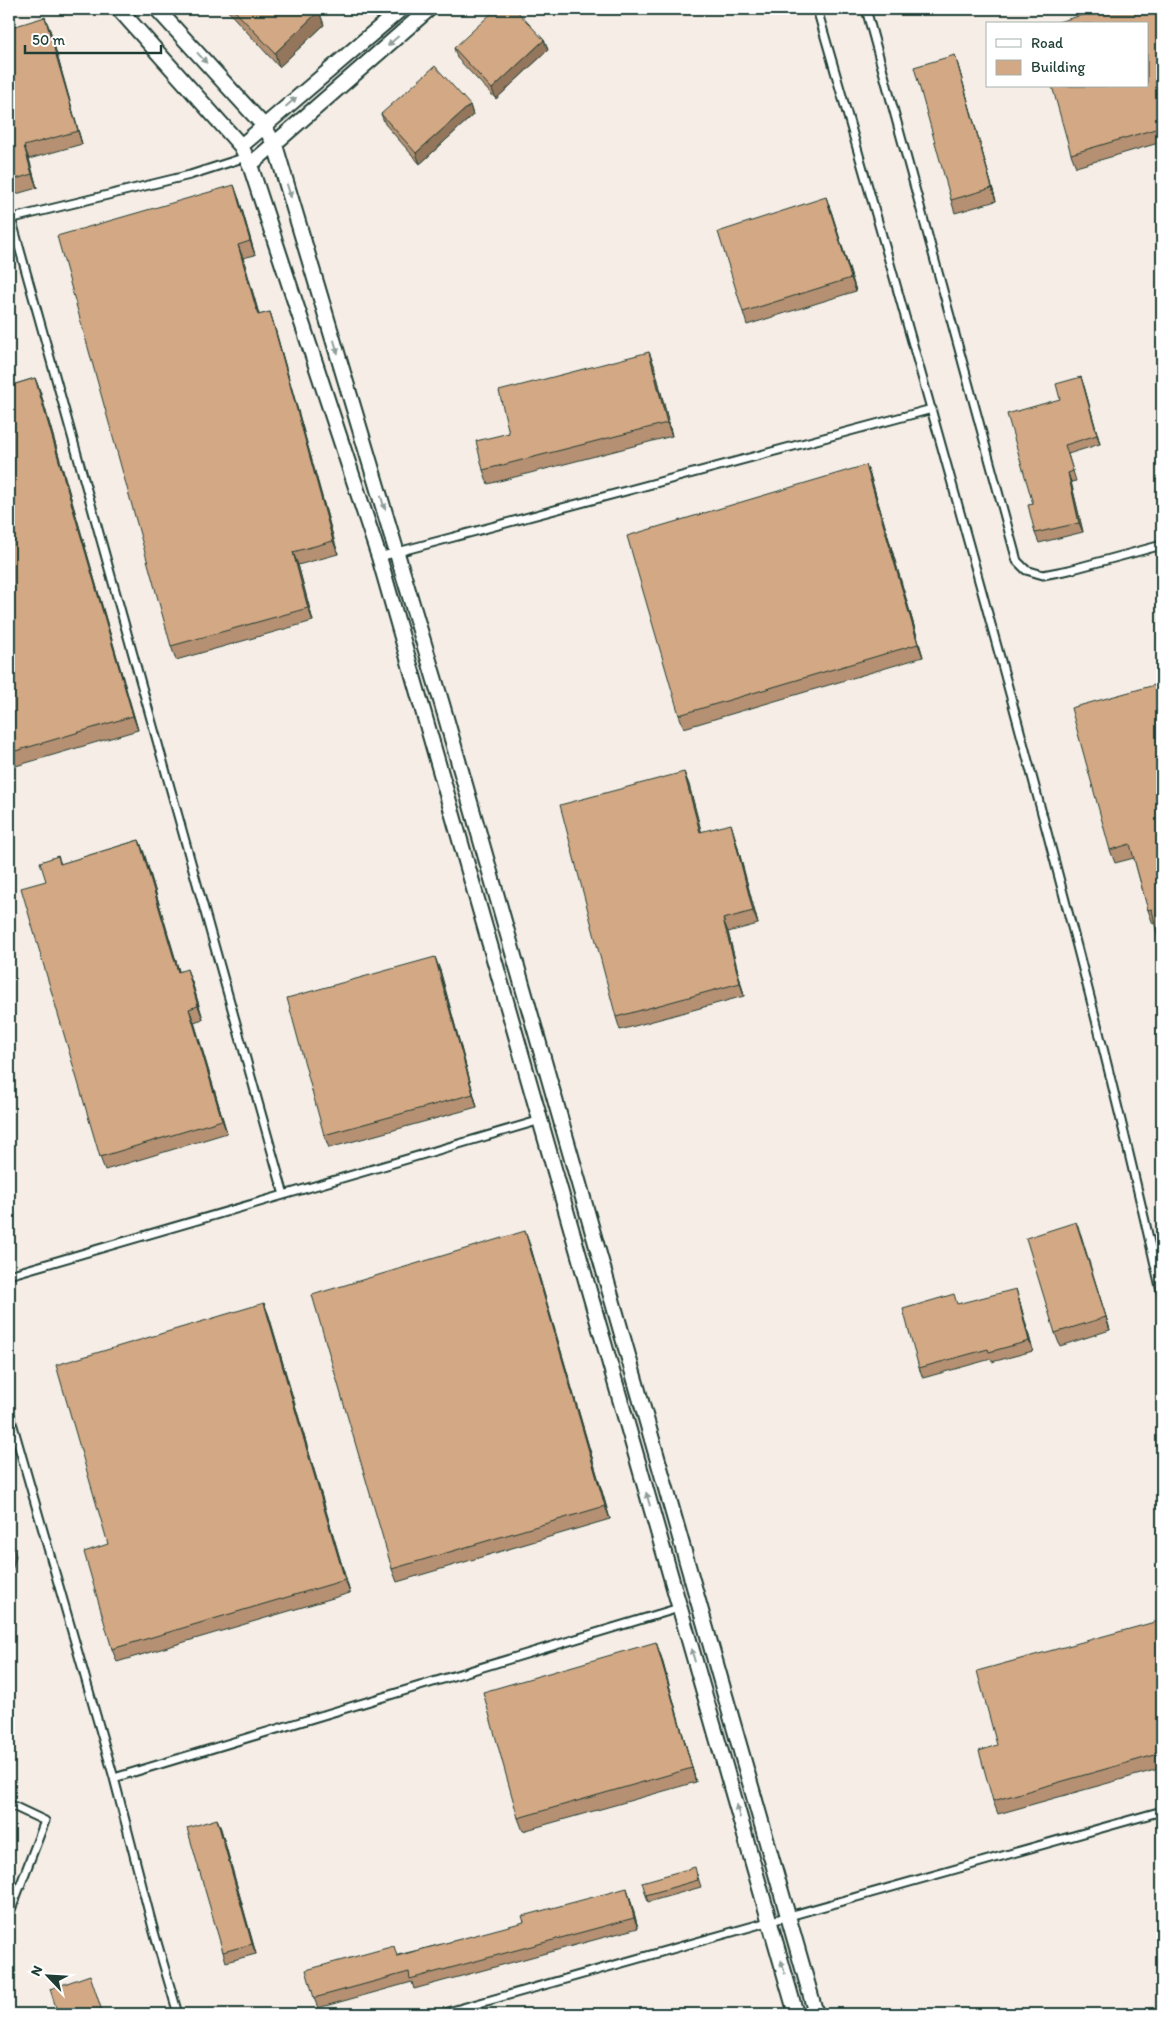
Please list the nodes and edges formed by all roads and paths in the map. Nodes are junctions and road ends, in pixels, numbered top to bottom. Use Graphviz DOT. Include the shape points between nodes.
graph roads {
  1 [pos="119,9"];
  2 [pos="158,9"];
  3 [pos="401,9"];
  4 [pos="429,9"];
  5 [pos="817,9"];
  6 [pos="866,9"];
  7 [pos="264,126"];
  8 [pos="275,144"];
  9 [pos="246,156"];
  10 [pos="10,219"];
  11 [pos="932,408"];
  12 [pos="1162,545"];
  13 [pos="397,551"];
  14 [pos="379,557"];
  15 [pos="541,1120"];
  16 [pos="284,1195"];
  17 [pos="9,1276"];
  18 [pos="1162,1296"];
  19 [pos="9,1412"];
  20 [pos="679,1608"];
  21 [pos="114,1778"];
  22 [pos="9,1804"];
  23 [pos="1162,1811"];
  24 [pos="9,1915"];
  25 [pos="789,1916"];
  26 [pos="770,1922"];
  27 [pos="178,2014"];
  28 [pos="441,2014"];
  29 [pos="796,2014"];
  30 [pos="816,2014"];
  1 -- 9 [label="street"];
  2 -- 7 [label="street, one-way"];
  7 -- 3 [label="street, one-way"];
  4 -- 8 [label="street, one-way"];
  5 -- 11 [label="lane"];
  6 -- 12 [label="lane" via="1017,561 1026,570 1043,574"];
  7 -- 8 [label="street"];
  7 -- 9 [label="street"];
  8 -- 9 [label="street"];
  8 -- 13 [label="street, one-way"];
  9 -- 10 [label="lane" via="190,175"];
  9 -- 14 [label="street"];
  10 -- 16 [label="lane"];
  11 -- 13 [label="lane"];
  11 -- 18 [label="lane" via="1070,918 1133,1165"];
  13 -- 14 [label="lane"];
  13 -- 25 [label="street"];
  14 -- 15 [label="street"];
  15 -- 16 [label="lane"];
  20 -- 15 [label="street, one-way"];
  16 -- 17 [label="lane"];
  19 -- 21 [label="lane"];
  20 -- 21 [label="lane"];
  26 -- 20 [label="street, one-way"];
  21 -- 27 [label="lane"];
  22 -- 24 [label="lane" via="45,1821"];
  23 -- 25 [label="lane"];
  25 -- 26 [label="lane"];
  25 -- 30 [label="street"];
  26 -- 28 [label="lane"];
  29 -- 26 [label="street, one-way"];
}
